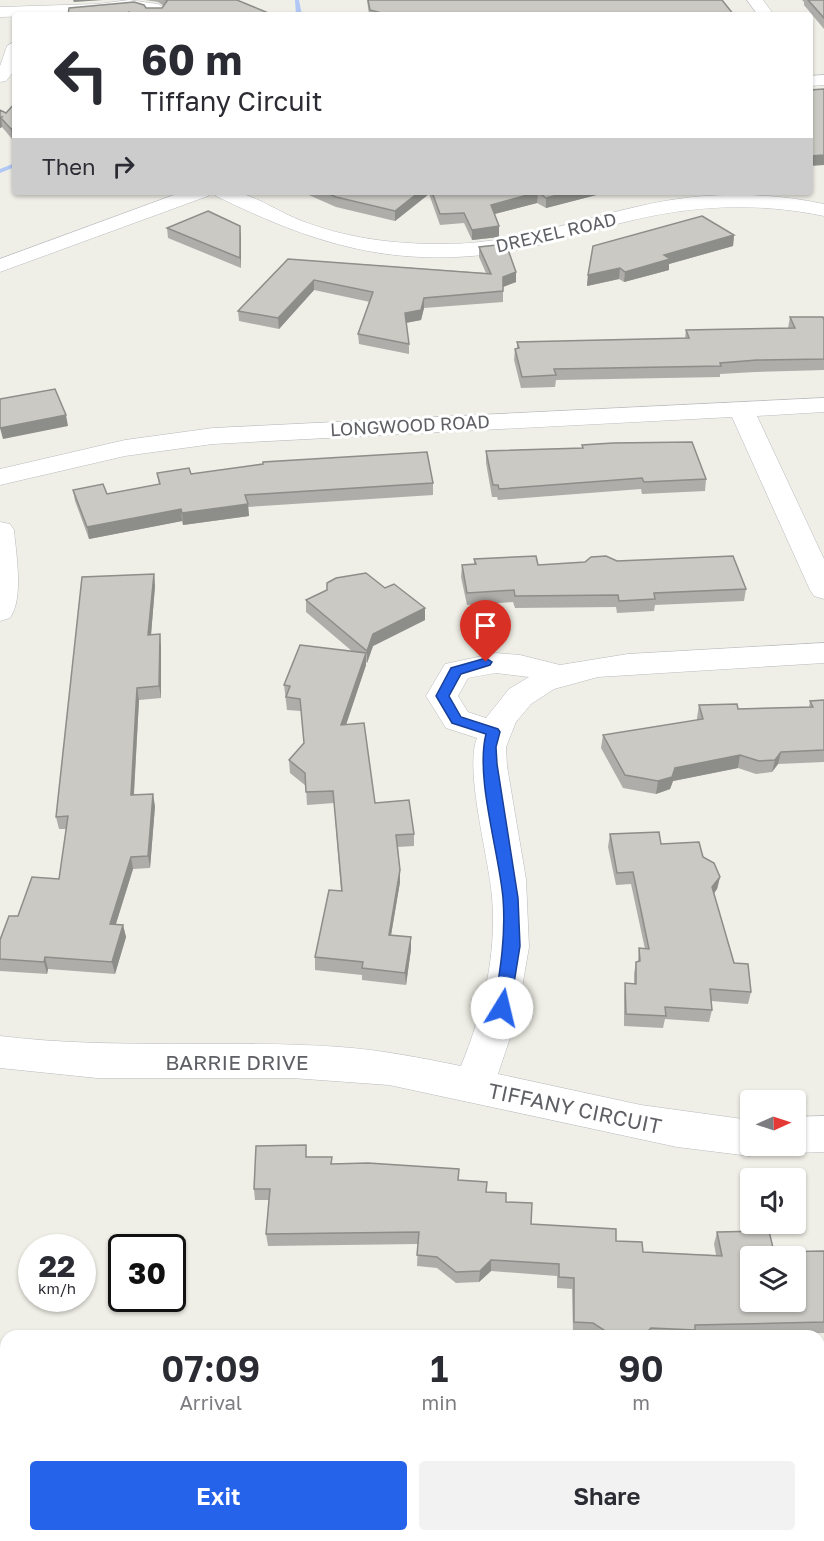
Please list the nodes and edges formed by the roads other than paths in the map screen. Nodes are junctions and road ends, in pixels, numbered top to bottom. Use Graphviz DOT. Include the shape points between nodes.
graph roads {
  1 [pos="103,12"];
  2 [pos="156,12"];
  3 [pos="12,55"];
  4 [pos="0,76"];
  5 [pos="193,195"];
  6 [pos="230,195"];
  7 [pos="824,210"];
  8 [pos="0,266"];
  9 [pos="824,405"];
  10 [pos="741,409"];
  11 [pos="0,477"];
  12 [pos="0,530"];
  13 [pos="824,590"];
  14 [pos="0,612"];
  15 [pos="824,653"];
  16 [pos="560,675"];
  17 [pos="493,732"];
  18 [pos="0,1052"];
  19 [pos="473,1086"];
  20 [pos="824,1134"];
  21 [pos="806,1135"];
  22 [pos="740,1137"];
  1 -- 2 [label="street" via="144,3 158,9"];
  3 -- 4 [label="street"];
  5 -- 8 [label="street"];
  6 -- 7 [label="street, DREXEL ROAD" via="318,233 365,244 420,250 515,243 689,202 763,201"];
  9 -- 10 [label="street, LONGWOOD ROAD"];
  10 -- 11 [label="street, LONGWOOD ROAD" via="213,436 125,448"];
  10 -- 13 [label="street"];
  12 -- 14 [label="street" via="4,574"];
  15 -- 16 [label="street, TIFFANY CIRCUIT" via="598,666"];
  16 -- 17 [label="street, TIFFANY CIRCUIT" via="541,682 511,704"];
  16 -- 17 [label="street, TIFFANY CIRCUIT" via="522,665 486,662 456,671 442,696 457,720"];
  17 -- 19 [label="street, TIFFANY CIRCUIT" via="490,764 510,898 512,946 502,1008"];
  18 -- 19 [label="street, BARRIE DRIVE" via="109,1062 332,1063 391,1068"];
  19 -- 22 [label="street, TIFFANY CIRCUIT" via="657,1127"];
  20 -- 21 [label="street"];
}
